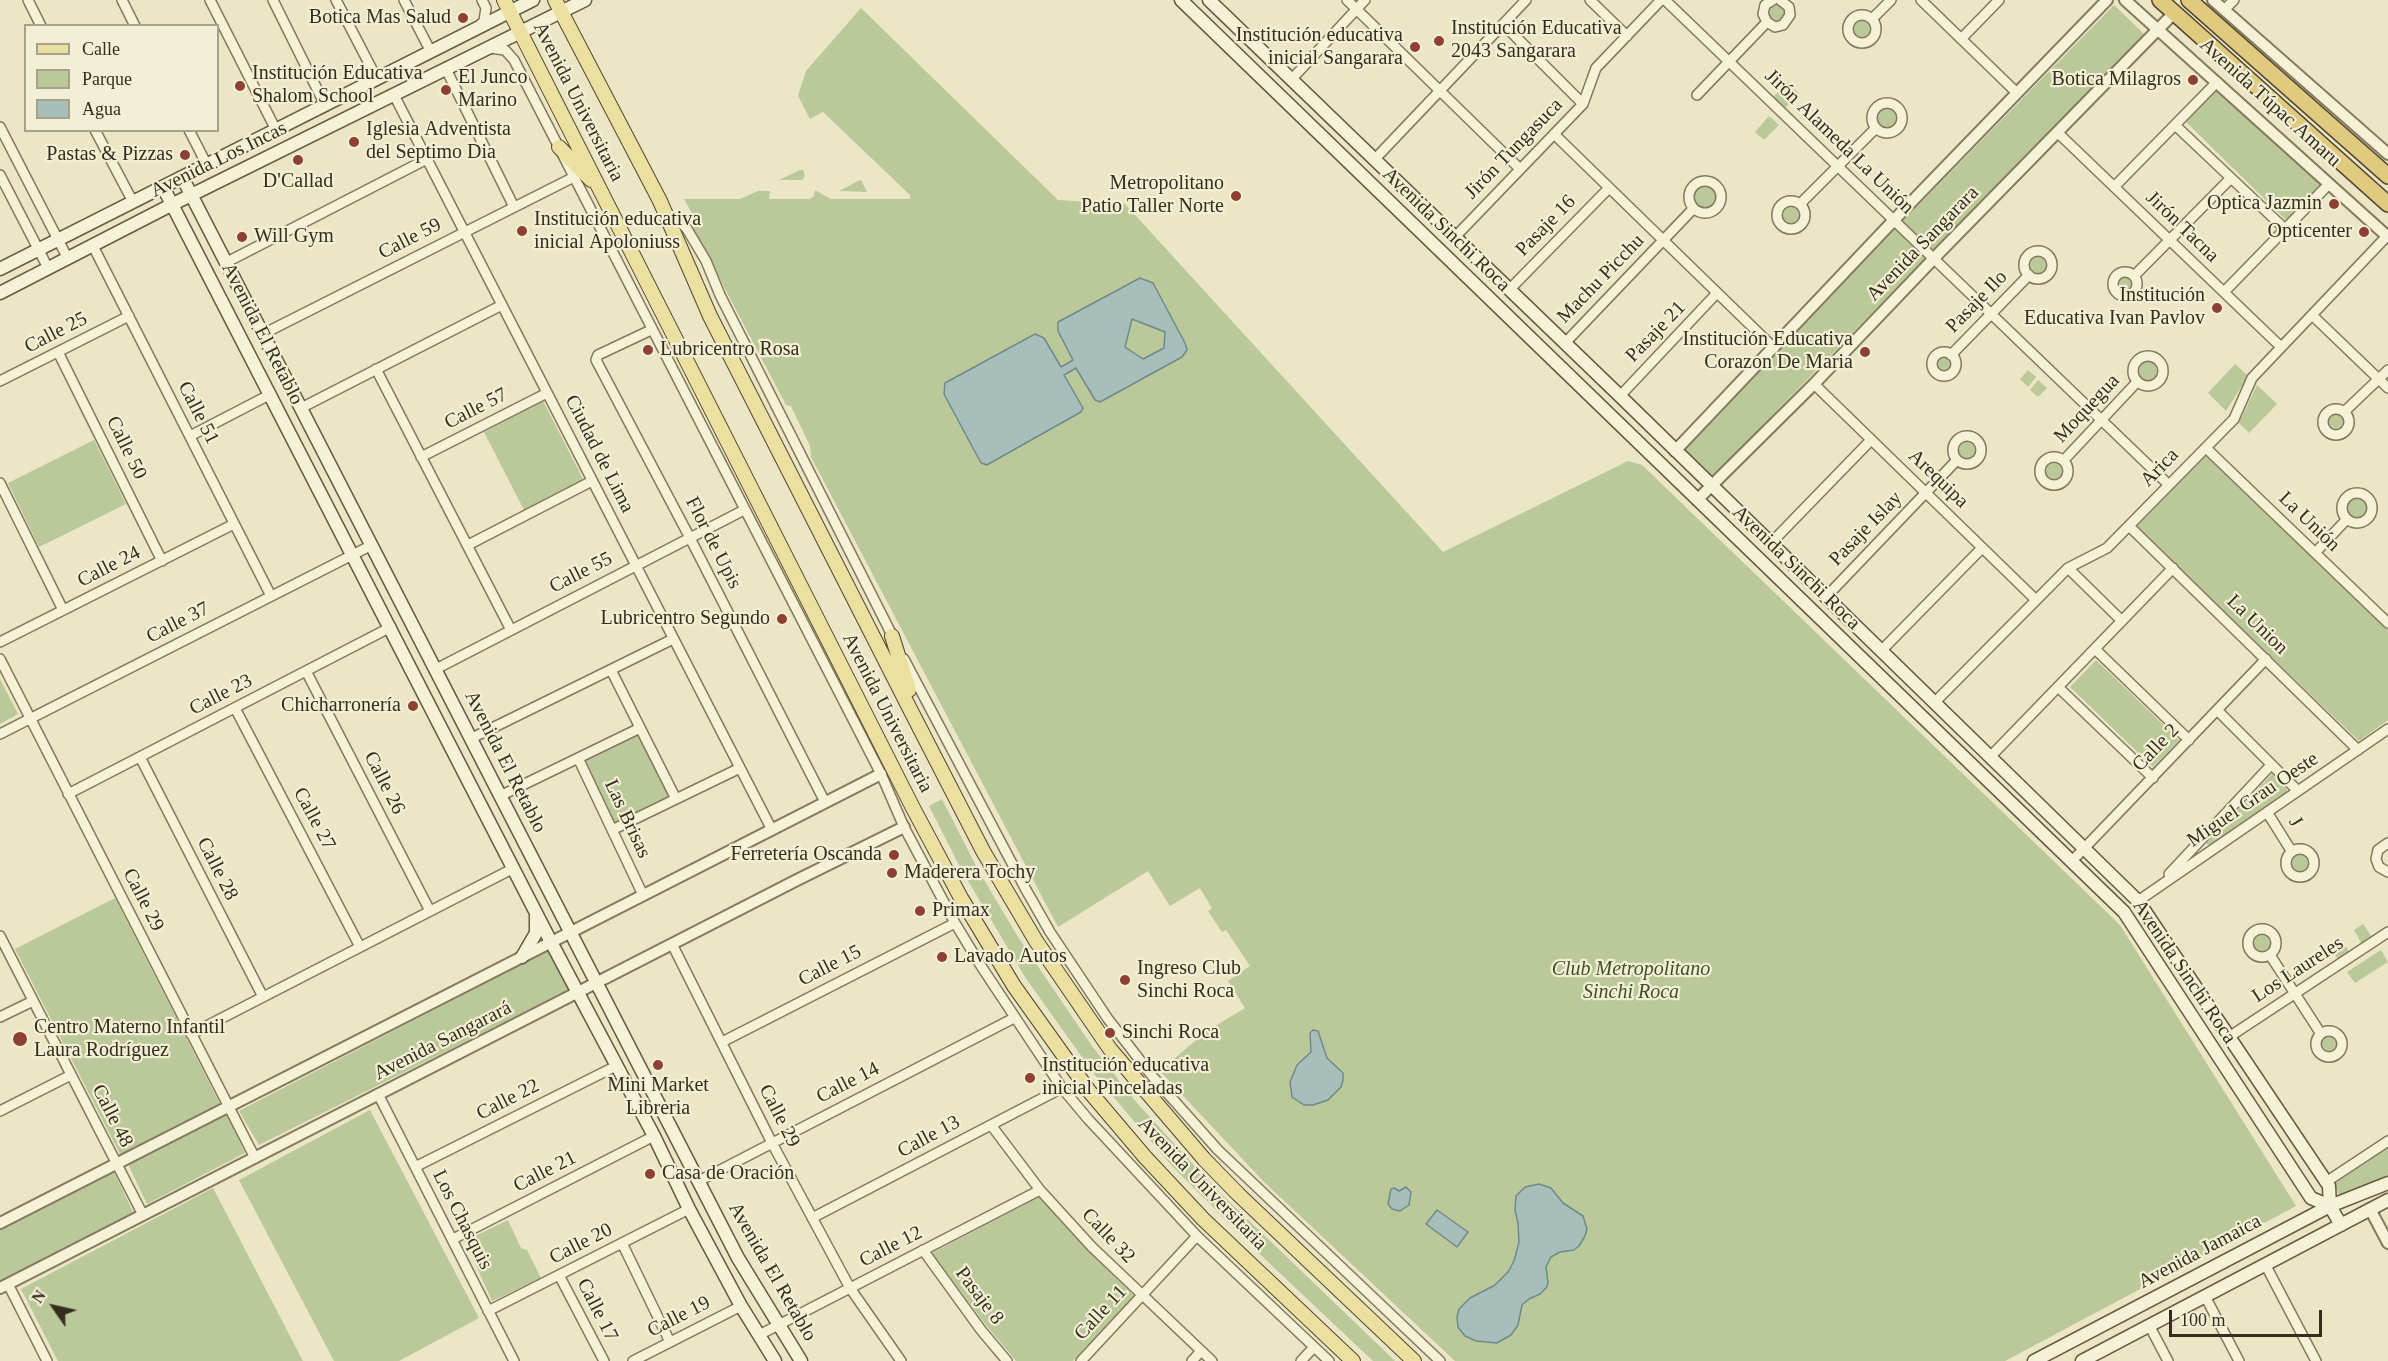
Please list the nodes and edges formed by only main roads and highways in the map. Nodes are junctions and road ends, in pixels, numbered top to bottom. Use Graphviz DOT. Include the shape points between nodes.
graph roads {
  1 [pos="533,0"];
  2 [pos="585,0"];
  3 [pos="1180,0"];
  4 [pos="2160,0"];
  5 [pos="2189,0"];
  6 [pos="1210,1"];
  7 [pos="507,6"];
  8 [pos="559,6"];
  9 [pos="520,33"];
  10 [pos="373,81"];
  11 [pos="377,103"];
  12 [pos="559,147"];
  13 [pos="2387,173"];
  14 [pos="182,177"];
  15 [pos="163,187"];
  16 [pos="602,192"];
  17 [pos="192,195"];
  18 [pos="2383,197"];
  19 [pos="173,204"];
  20 [pos="0,269"];
  21 [pos="0,293"];
  22 [pos="1649,424"];
  23 [pos="1635,440"];
  24 [pos="892,636"];
  25 [pos="912,713"];
  26 [pos="536,912"];
  27 [pos="522,957"];
  28 [pos="2388,1183"];
  29 [pos="2388,1200"];
  30 [pos="2330,1206"];
  31 [pos="2341,1225"];
  32 [pos="2090,1359"];
  33 [pos="775,1361"];
  34 [pos="801,1361"];
  35 [pos="1353,1361"];
  36 [pos="1414,1361"];
  37 [pos="2034,1361"];
  1 -- 7 [label="main road, Avenida Los Incas"];
  2 -- 8 [label="main road, Avenida Los Incas"];
  3 -- 23 [label="main road, Avenida Sinchi Roca"];
  4 -- 18 [label="highway, Avenida Túpac Amaru"];
  5 -- 13 [label="highway, Avenida Túpac Amaru"];
  6 -- 22 [label="main road, Avenida Sinchi Roca"];
  7 -- 9 [label="main road, Avenida Universitaria"];
  7 -- 10 [label="main road, Avenida Los Incas" via="478,28"];
  8 -- 9 [label="main road, Avenida Los Incas"];
  8 -- 25 [label="main road, Avenida Universitaria" via="668,218 710,316"];
  9 -- 11 [label="main road, Avenida Los Incas"];
  9 -- 16 [label="main road, Avenida Universitaria"];
  10 -- 11 [label="main road"];
  10 -- 14 [label="main road, Avenida Los Incas"];
  11 -- 17 [label="main road, Avenida Los Incas"];
  12 -- 16 [label="main road"];
  14 -- 15 [label="main road, Avenida Los Incas"];
  14 -- 17 [label="main road, Avenida El Retablo"];
  15 -- 19 [label="main road, Avenida El Retablo"];
  15 -- 20 [label="main road, Avenida Los Incas"];
  16 -- 35 [label="main road, Avenida Universitaria" via="929,838 1014,986 1089,1091 1145,1156 1203,1219"];
  17 -- 19 [label="main road, Avenida Los Incas"];
  17 -- 34 [label="main road, Avenida El Retablo" via="738,1257"];
  19 -- 21 [label="main road, Avenida Los Incas"];
  19 -- 26 [label="main road, Avenida El Retablo"];
  22 -- 23 [label="main road"];
  22 -- 30 [label="main road, Avenida Sinchi Roca" via="2138,901 2329,1186"];
  23 -- 30 [label="main road, Avenida Sinchi Roca" via="2124,912 2311,1198"];
  24 -- 25 [label="main road" via="910,693"];
  25 -- 36 [label="main road, Avenida Universitaria" via="983,851 1036,941 1110,1049 1231,1187"];
  26 -- 27 [label="main road" via="536,933"];
  26 -- 33 [label="main road, Avenida El Retablo" via="689,1209"];
  28 -- 30 [label="main road, Avenida Jamaica"];
  29 -- 31 [label="main road, Avenida Jamaica"];
  30 -- 31 [label="main road, Avenida Sinchi Roca"];
  30 -- 37 [label="main road, Avenida Jamaica"];
  31 -- 32 [label="main road, Avenida Jamaica"];
}
